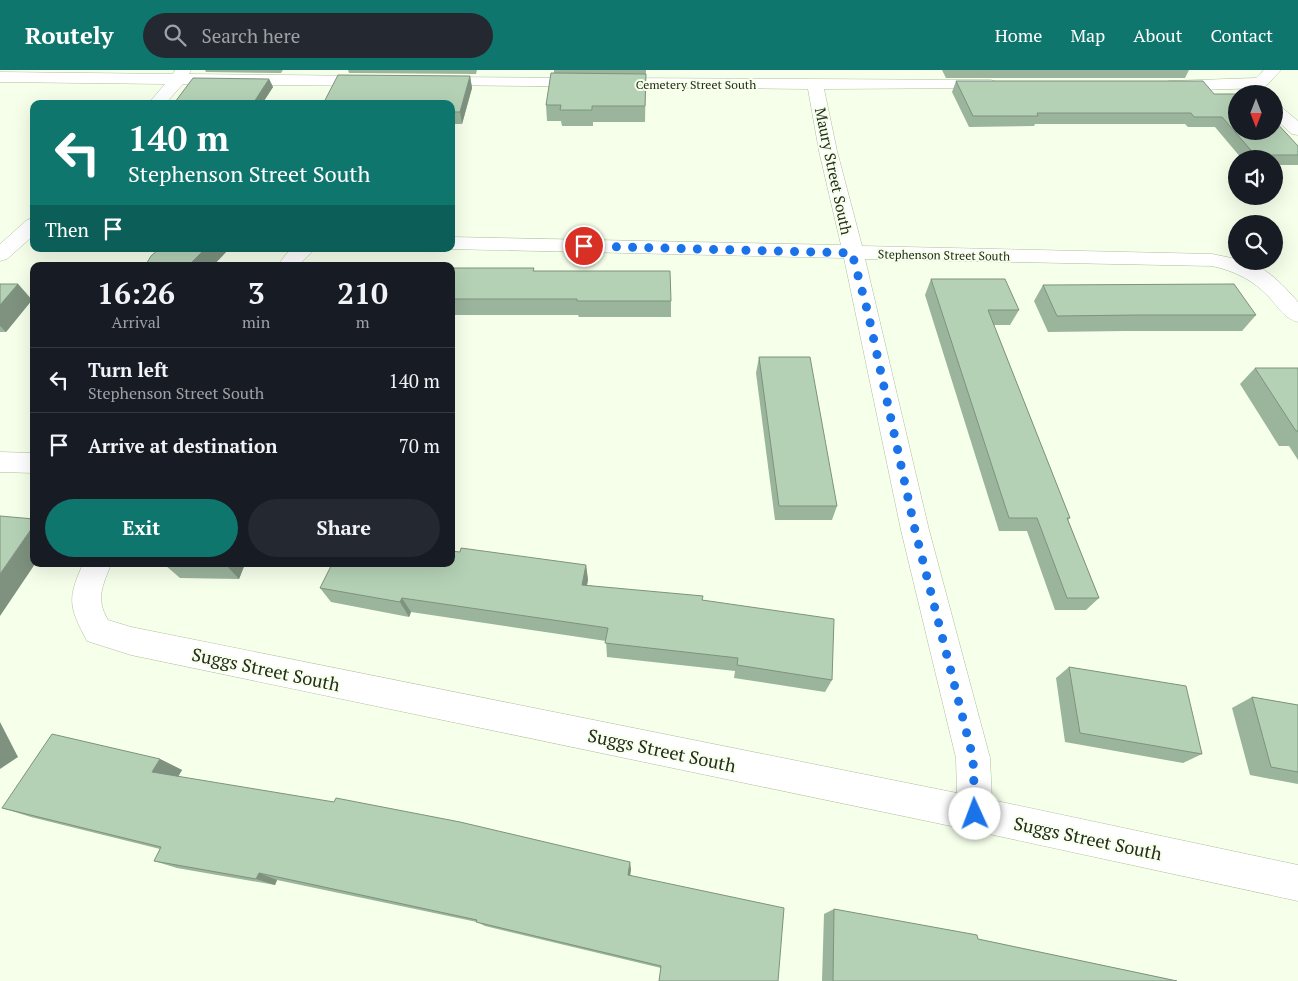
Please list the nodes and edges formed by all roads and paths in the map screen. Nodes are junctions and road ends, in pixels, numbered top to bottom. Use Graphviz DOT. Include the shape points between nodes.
graph roads {
  1 [pos="1226,70"];
  2 [pos="1273,70"];
  3 [pos="181,74"];
  4 [pos="519,76"];
  5 [pos="0,77"];
  6 [pos="382,82"];
  7 [pos="420,82"];
  8 [pos="815,84"];
  9 [pos="1004,85"];
  10 [pos="1243,85"];
  11 [pos="1256,85"];
  12 [pos="1152,86"];
  13 [pos="1228,88"];
  14 [pos="159,100"];
  15 [pos="1283,118"];
  16 [pos="1298,130"];
  17 [pos="30,228"];
  18 [pos="455,243"];
  19 [pos="300,252"];
  20 [pos="852,253"];
  21 [pos="0,255"];
  22 [pos="290,262"];
  23 [pos="1298,315"];
  24 [pos="0,462"];
  25 [pos="30,463"];
  26 [pos="96,567"];
  27 [pos="975,814"];
  28 [pos="1298,883"];
  1 -- 10 [label="street"];
  2 -- 11 [label="street"];
  3 -- 5 [label="street"];
  3 -- 6 [label="street"];
  3 -- 14 [label="street"];
  4 -- 7 [label="street, Cemetery Street South"];
  4 -- 8 [label="street, Cemetery Street South"];
  8 -- 9 [label="street, Cemetery Street South"];
  8 -- 20 [label="street, Maury Street South"];
  12 -- 13 [label="street"];
  15 -- 16 [label="street"];
  17 -- 21 [label="street"];
  18 -- 20 [label="street, Stephenson Street South"];
  19 -- 22 [label="street"];
  20 -- 23 [label="street, Stephenson Street South" via="1184,258 1230,263 1267,281"];
  20 -- 27 [label="street, Maury Street South" via="915,530 973,758"];
  24 -- 25 [label="street"];
  26 -- 27 [label="street, Suggs Street South" via="84,594 88,615 98,631 131,641"];
  27 -- 28 [label="street, Suggs Street South"];
}
